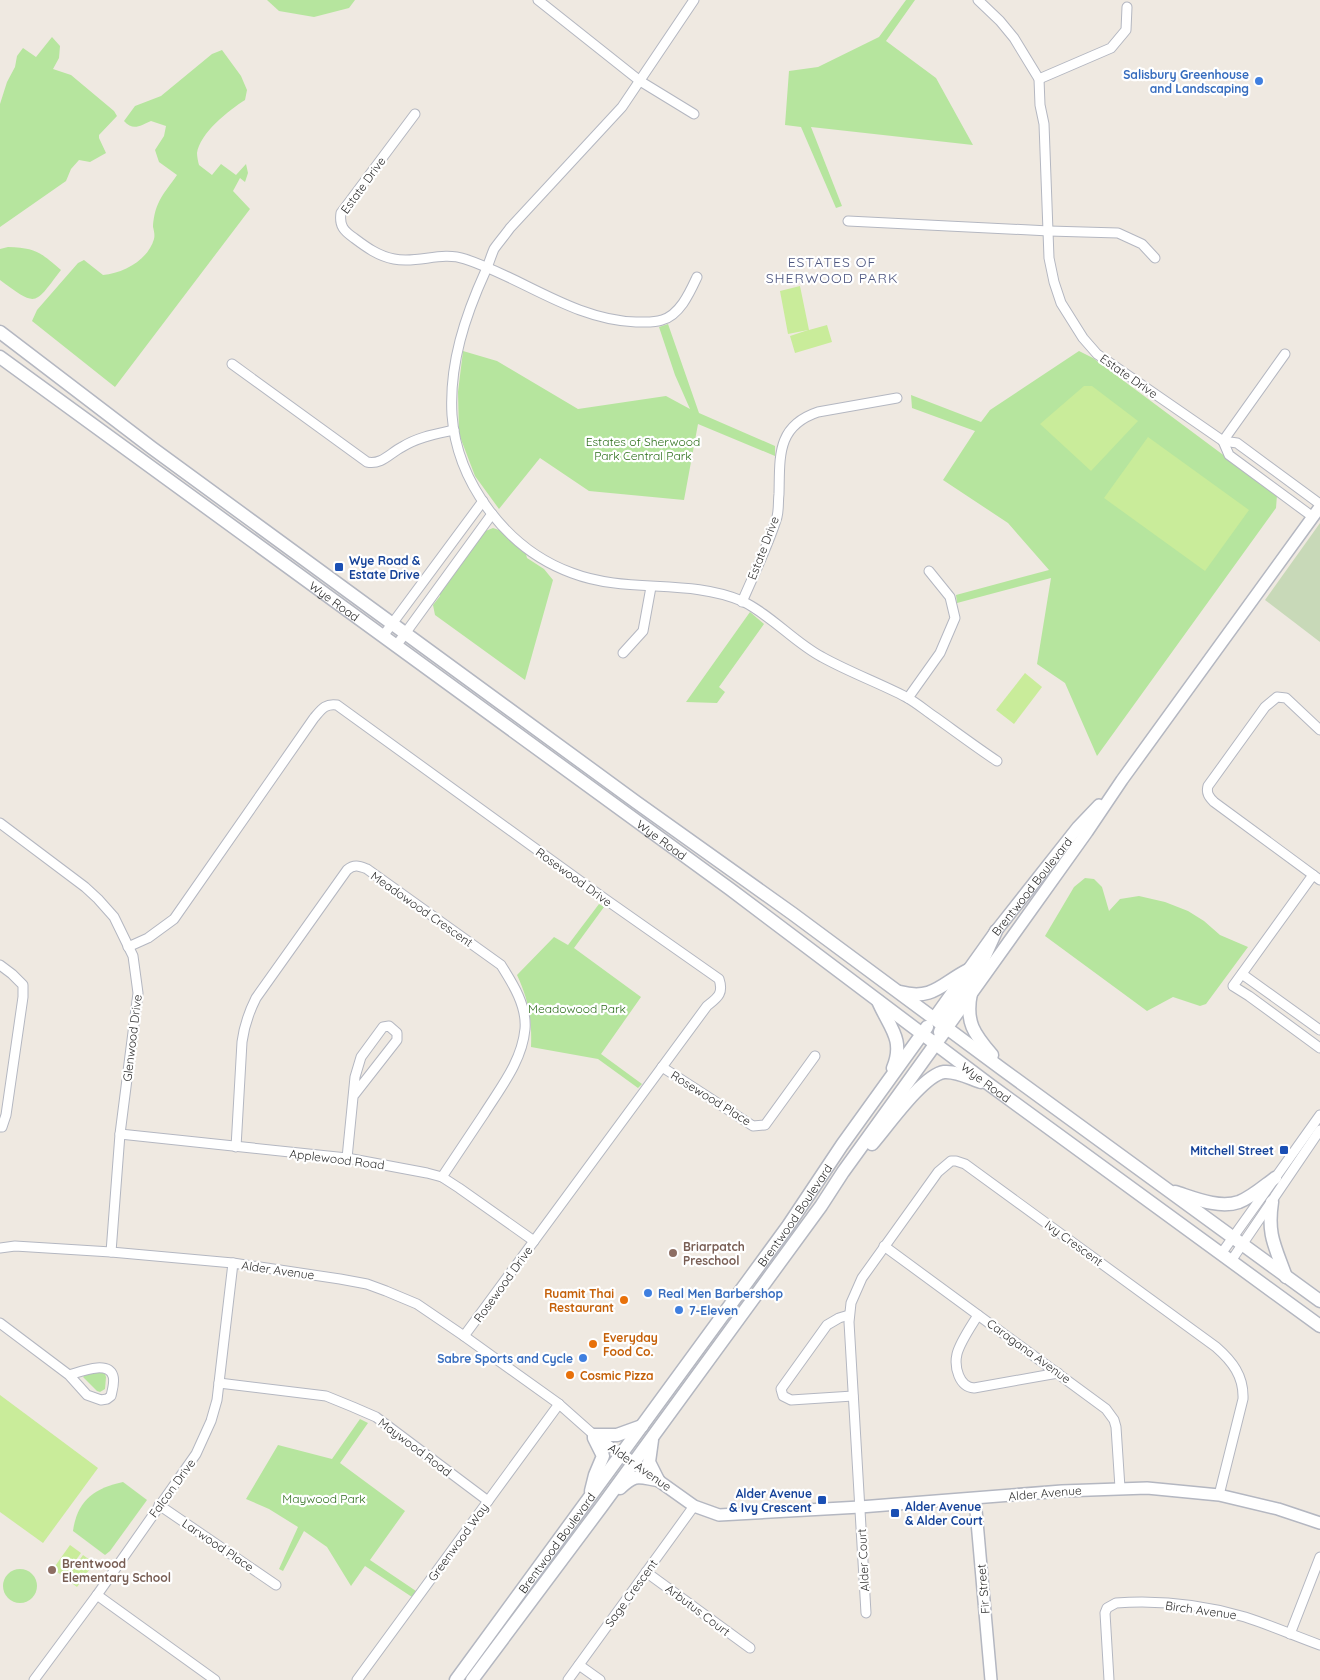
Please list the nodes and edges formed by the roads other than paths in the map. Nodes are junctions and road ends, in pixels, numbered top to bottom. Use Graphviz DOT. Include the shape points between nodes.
graph roads {
  1 [pos="538,0"];
  2 [pos="694,0"];
  3 [pos="978,0"];
  4 [pos="1127,7"];
  5 [pos="1039,79"];
  6 [pos="640,82"];
  7 [pos="415,114"];
  8 [pos="694,114"];
  9 [pos="848,221"];
  10 [pos="1049,231"];
  11 [pos="1155,258"];
  12 [pos="487,267"];
  13 [pos="697,277"];
  14 [pos="0,332"];
  15 [pos="1285,354"];
  16 [pos="0,357"];
  17 [pos="232,364"];
  18 [pos="897,398"];
  19 [pos="454,430"];
  20 [pos="1223,441"];
  21 [pos="483,501"];
  22 [pos="1320,505"];
  23 [pos="492,514"];
  24 [pos="1313,517"];
  25 [pos="929,571"];
  26 [pos="651,586"];
  27 [pos="742,602"];
  28 [pos="392,623"];
  29 [pos="405,633"];
  30 [pos="383,636"];
  31 [pos="396,646"];
  32 [pos="624,653"];
  33 [pos="908,698"];
  34 [pos="1320,730"];
  35 [pos="997,761"];
  36 [pos="1122,780"];
  37 [pos="0,823"];
  38 [pos="1316,877"];
  39 [pos="996,932"];
  40 [pos="128,947"];
  41 [pos="0,965"];
  42 [pos="968,970"];
  43 [pos="1242,974"];
  44 [pos="886,984"];
  45 [pos="971,993"];
  46 [pos="877,999"];
  47 [pos="941,1023"];
  48 [pos="1320,1030"];
  49 [pos="923,1034"];
  50 [pos="936,1044"];
  51 [pos="1320,1048"];
  52 [pos="815,1056"];
  53 [pos="662,1067"];
  54 [pos="1002,1069"];
  55 [pos="886,1084"];
  56 [pos="990,1085"];
  57 [pos="354,1095"];
  58 [pos="1320,1115"];
  59 [pos="0,1127"];
  60 [pos="1320,1130"];
  61 [pos="120,1134"];
  62 [pos="236,1147"];
  63 [pos="347,1158"];
  64 [pos="442,1177"];
  65 [pos="1275,1178"];
  66 [pos="1167,1190"];
  67 [pos="1272,1202"];
  68 [pos="821,1206"];
  69 [pos="534,1241"];
  70 [pos="1238,1241"];
  71 [pos="884,1246"];
  72 [pos="0,1248"];
  73 [pos="111,1252"];
  74 [pos="1226,1258"];
  75 [pos="233,1263"];
  76 [pos="1286,1276"];
  77 [pos="1320,1301"];
  78 [pos="849,1315"];
  79 [pos="978,1315"];
  80 [pos="0,1323"];
  81 [pos="1320,1326"];
  82 [pos="464,1336"];
  83 [pos="1058,1373"];
  84 [pos="69,1375"];
  85 [pos="219,1383"];
  86 [pos="853,1396"];
  87 [pos="559,1404"];
  88 [pos="642,1426"];
  89 [pos="594,1435"];
  90 [pos="652,1437"];
  91 [pos="621,1454"];
  92 [pos="634,1462"];
  93 [pos="658,1480"];
  94 [pos="1120,1488"];
  95 [pos="1219,1495"];
  96 [pos="589,1498"];
  97 [pos="975,1499"];
  98 [pos="488,1501"];
  99 [pos="159,1505"];
  100 [pos="602,1506"];
  101 [pos="694,1506"];
  102 [pos="860,1507"];
  103 [pos="1320,1523"];
  104 [pos="1320,1557"];
  105 [pos="646,1572"];
  106 [pos="276,1585"];
  107 [pos="97,1595"];
  108 [pos="866,1613"];
  109 [pos="1290,1634"];
  110 [pos="1320,1645"];
  111 [pos="750,1648"];
  112 [pos="579,1664"];
  113 [pos="34,1680"];
  114 [pos="215,1680"];
  115 [pos="357,1680"];
  116 [pos="456,1680"];
  117 [pos="472,1680"];
  118 [pos="568,1680"];
  119 [pos="600,1680"];
  120 [pos="991,1680"];
  121 [pos="1109,1680"];
  1 -- 6 [label="street"];
  2 -- 6 [label="street"];
  3 -- 5 [label="street, Estate Drive" via="1014,38"];
  4 -- 5 [label="street" via="1126,30 1111,48"];
  5 -- 10 [label="street, Estate Drive"];
  6 -- 8 [label="street"];
  6 -- 12 [label="street" via="598,134 510,228 494,249"];
  7 -- 12 [label="street, Estate Drive" via="341,213 342,227 373,252 390,258 410,260 451,256"];
  9 -- 10 [label="street"];
  10 -- 11 [label="street" via="1118,233 1142,244"];
  10 -- 20 [label="street, Estate Drive" via="1049,258 1054,282 1061,302 1083,338 1104,360"];
  12 -- 13 [label="street, Estate Drive" via="580,310 624,322 663,320 672,315 687,298"];
  12 -- 19 [label="street" via="466,319 456,358 452,402"];
  14 -- 28 [label="main road, Wye Road" via="152,448"];
  15 -- 20 [label="street"];
  16 -- 30 [label="main road, Wye Road"];
  17 -- 19 [label="street" via="367,462 384,459 414,441"];
  18 -- 27 [label="street, Estate Drive" via="807,416 784,440 780,455 777,514"];
  19 -- 21 [label="street" via="468,473"];
  20 -- 22 [label="street, Estate Drive" via="1237,443"];
  20 -- 24 [label="street, Estate Drive" via="1229,455"];
  21 -- 23 [label="street"];
  21 -- 28 [label="street"];
  22 -- 24 [label="street, Brentwood Boulevard"];
  23 -- 26 [label="street" via="528,549 558,568 591,579"];
  23 -- 29 [label="street"];
  24 -- 36 [label="street, Brentwood Boulevard"];
  25 -- 33 [label="street" via="950,597 955,618 940,653"];
  26 -- 27 [label="street" via="696,589"];
  26 -- 32 [label="street" via="643,631"];
  27 -- 33 [label="street" via="820,657"];
  28 -- 29 [label="main road, Wye Road"];
  28 -- 30 [label="street"];
  29 -- 31 [label="street"];
  29 -- 44 [label="main road, Wye Road"];
  30 -- 31 [label="main road, Wye Road"];
  31 -- 46 [label="main road, Wye Road"];
  33 -- 35 [label="street"];
  34 -- 38 [label="street" via="1286,698 1277,697 1265,707 1206,791 1214,802"];
  36 -- 39 [label="street, Brentwood Boulevard" via="1078,827"];
  36 -- 45 [label="street, Brentwood Boulevard"];
  37 -- 40 [label="street, Glenwood Drive" via="85,886 114,917"];
  38 -- 43 [label="street"];
  39 -- 42 [label="street, Brentwood Boulevard"];
  39 -- 47 [label="main road" via="978,971"];
  40 -- 53 [label="street, Rosewood Drive" via="148,938 174,919 314,718 329,704 337,705 719,979 718,997 707,1006"];
  40 -- 61 [label="street, Glenwood Drive" via="133,956 138,993"];
  41 -- 59 [label="street" via="23,985 6,1115"];
  42 -- 44 [label="main road" via="939,989 924,994 902,993"];
  42 -- 47 [label="street, Brentwood Boulevard"];
  43 -- 48 [label="street"];
  43 -- 51 [label="street" via="1233,986"];
  44 -- 47 [label="main road, Wye Road"];
  45 -- 47 [label="street, Brentwood Boulevard"];
  45 -- 54 [label="main road" via="969,1011 973,1031"];
  46 -- 49 [label="main road, Wye Road"];
  46 -- 55 [label="main road" via="898,1047"];
  47 -- 49 [label="main road, Brentwood Boulevard"];
  47 -- 50 [label="main road, Brentwood Boulevard"];
  47 -- 54 [label="main road, Wye Road"];
  49 -- 50 [label="main road, Wye Road"];
  49 -- 55 [label="main road, Brentwood Boulevard"];
  50 -- 56 [label="main road, Wye Road"];
  50 -- 68 [label="main road, Brentwood Boulevard"];
  52 -- 53 [label="street, Rosewood Place" via="765,1125 753,1126"];
  53 -- 69 [label="street, Rosewood Drive"];
  54 -- 66 [label="main road, Wye Road"];
  55 -- 88 [label="main road, Brentwood Boulevard" via="788,1226"];
  56 -- 68 [label="main road" via="955,1072 942,1072 931,1077 911,1095"];
  56 -- 74 [label="main road, Wye Road"];
  57 -- 57 [label="street" via="397,1040 398,1033 393,1027 383,1027 361,1058"];
  57 -- 63 [label="street"];
  58 -- 65 [label="street"];
  60 -- 67 [label="street"];
  61 -- 62 [label="street, Applewood Road"];
  61 -- 73 [label="street, Glenwood Drive"];
  62 -- 63 [label="street, Applewood Road"];
  62 -- 64 [label="street, Meadowood Crescent" via="244,1027 256,998 347,870 359,866 501,965 521,1001 525,1028 519,1054 509,1076"];
  63 -- 64 [label="street, Applewood Road"];
  64 -- 69 [label="street, Applewood Road"];
  65 -- 66 [label="main road" via="1232,1204"];
  65 -- 70 [label="street"];
  66 -- 70 [label="main road, Wye Road"];
  67 -- 70 [label="street"];
  67 -- 76 [label="main road" via="1271,1236"];
  68 -- 90 [label="main road, Brentwood Boulevard"];
  69 -- 82 [label="street, Rosewood Drive"];
  70 -- 74 [label="street"];
  70 -- 76 [label="main road, Wye Road"];
  71 -- 78 [label="street, Ivy Crescent" via="858,1285"];
  71 -- 79 [label="street, Caragana Avenue"];
  71 -- 95 [label="street, Ivy Crescent" via="943,1167 951,1161 960,1162 1216,1347 1234,1366 1244,1391"];
  72 -- 73 [label="street, Alder Avenue" via="15,1246"];
  73 -- 75 [label="street, Alder Avenue"];
  74 -- 81 [label="main road, Wye Road"];
  75 -- 82 [label="street, Alder Avenue" via="367,1284 417,1304"];
  75 -- 85 [label="street, Falcon Drive"];
  76 -- 77 [label="main road, Wye Road"];
  78 -- 86 [label="street, Ivy Crescent"];
  78 -- 86 [label="street" via="827,1325 781,1389 783,1396 791,1400"];
  79 -- 83 [label="street, Caragana Avenue"];
  79 -- 83 [label="street" via="957,1355 959,1375 969,1388"];
  80 -- 84 [label="street"];
  82 -- 87 [label="street, Alder Avenue"];
  83 -- 94 [label="street, Caragana Avenue" via="1101,1404 1114,1420"];
  84 -- 84 [label="street" via="88,1395 101,1400 111,1396 114,1380 109,1370 98,1367"];
  85 -- 98 [label="street, Maywood Road" via="326,1396 354,1407 376,1417"];
  85 -- 99 [label="street, Falcon Drive" via="211,1421 196,1454"];
  86 -- 102 [label="street, Ivy Crescent"];
  87 -- 89 [label="street, Alder Avenue"];
  87 -- 98 [label="street, Greenwood Way"];
  88 -- 89 [label="main road" via="617,1435"];
  88 -- 91 [label="main road, Brentwood Boulevard"];
  89 -- 91 [label="street, Alder Avenue"];
  89 -- 96 [label="main road" via="603,1456"];
  90 -- 92 [label="main road, Brentwood Boulevard"];
  90 -- 93 [label="main road" via="650,1462"];
  91 -- 92 [label="street, Alder Avenue"];
  91 -- 96 [label="main road, Brentwood Boulevard"];
  92 -- 93 [label="street, Alder Avenue"];
  92 -- 100 [label="main road, Brentwood Boulevard"];
  93 -- 100 [label="main road" via="630,1479"];
  93 -- 101 [label="street, Alder Avenue"];
  94 -- 95 [label="street, Alder Avenue"];
  94 -- 97 [label="street, Alder Avenue"];
  95 -- 103 [label="street, Alder Avenue"];
  96 -- 116 [label="main road, Brentwood Boulevard"];
  97 -- 102 [label="street, Alder Avenue"];
  97 -- 120 [label="street, Fir Street"];
  98 -- 115 [label="street, Greenwood Way"];
  99 -- 106 [label="street, Larwood Place"];
  99 -- 107 [label="street, Falcon Drive"];
  100 -- 117 [label="main road, Brentwood Boulevard"];
  101 -- 102 [label="street, Alder Avenue" via="719,1515"];
  101 -- 105 [label="street, Sage Crescent"];
  102 -- 108 [label="street, Alder Court"];
  104 -- 109 [label="street"];
  105 -- 111 [label="street, Arbutus Court"];
  105 -- 112 [label="street, Sage Crescent"];
  107 -- 113 [label="street, Falcon Drive"];
  107 -- 114 [label="street"];
  109 -- 110 [label="street, Birch Avenue"];
  109 -- 121 [label="street, Birch Avenue" via="1223,1611 1183,1605 1116,1603 1107,1608 1104,1620"];
  112 -- 118 [label="street, Sage Crescent"];
  112 -- 119 [label="street"];
}
